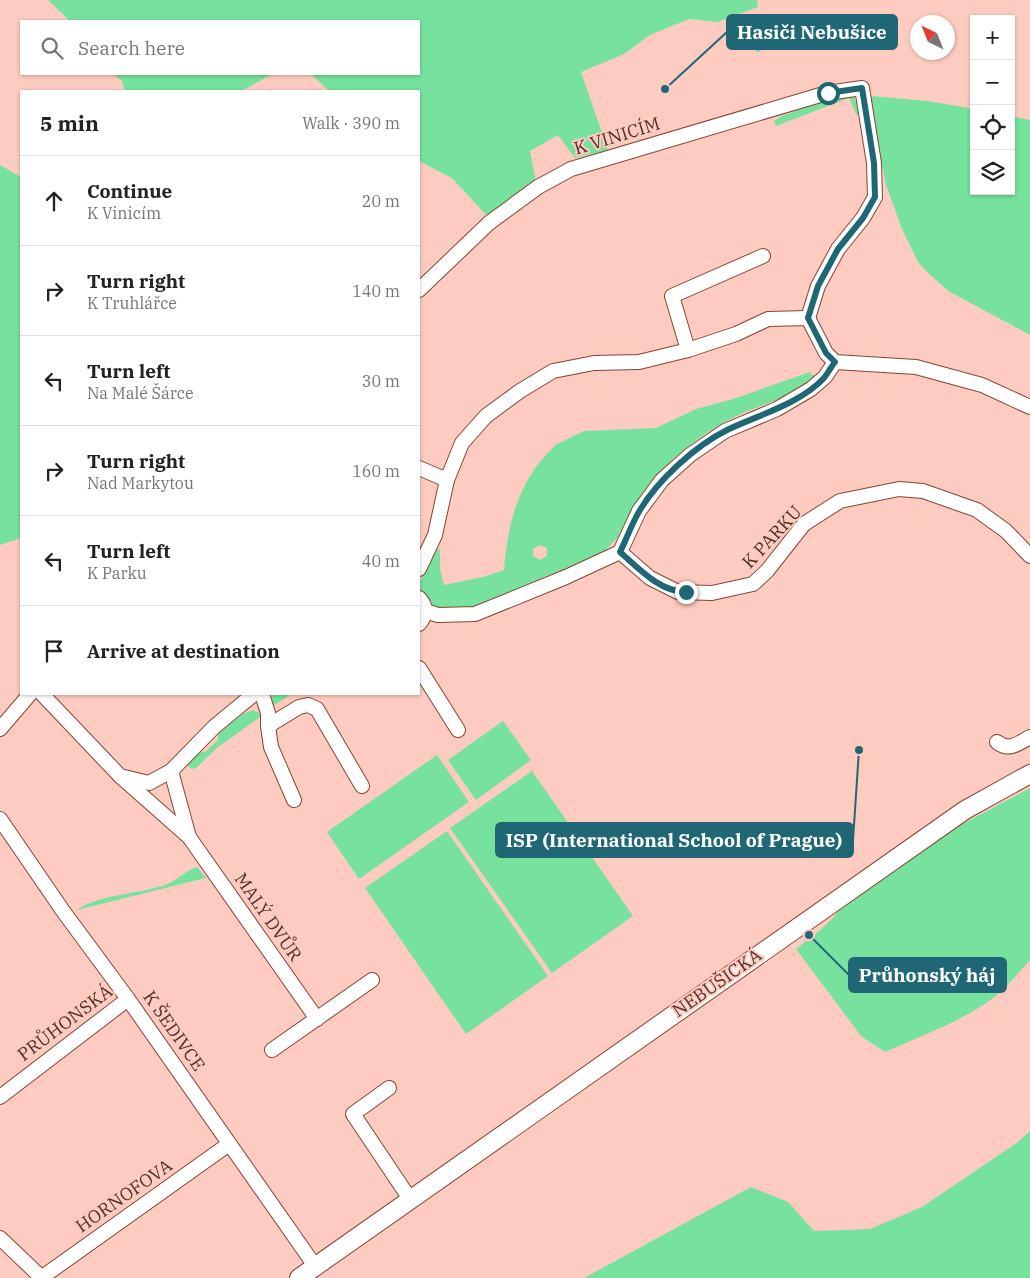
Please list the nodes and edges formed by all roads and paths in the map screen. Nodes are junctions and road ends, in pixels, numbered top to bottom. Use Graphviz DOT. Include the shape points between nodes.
graph roads {
  1 [pos="763,256"];
  2 [pos="420,289"];
  3 [pos="808,318"];
  4 [pos="688,350"];
  5 [pos="835,362"];
  6 [pos="1030,407"];
  7 [pos="420,468"];
  8 [pos="447,480"];
  9 [pos="620,552"];
  10 [pos="1030,556"];
  11 [pos="420,566"];
  12 [pos="422,604"];
  13 [pos="420,622"];
  14 [pos="420,670"];
  15 [pos="29,695"];
  16 [pos="43,695"];
  17 [pos="253,695"];
  18 [pos="262,695"];
  19 [pos="268,726"];
  20 [pos="0,729"];
  21 [pos="458,730"];
  22 [pos="1030,737"];
  23 [pos="997,742"];
  24 [pos="171,771"];
  25 [pos="1030,774"];
  26 [pos="120,776"];
  27 [pos="362,786"];
  28 [pos="294,800"];
  29 [pos="0,819"];
  30 [pos="189,837"];
  31 [pos="372,980"];
  32 [pos="128,998"];
  33 [pos="317,1019"];
  34 [pos="272,1050"];
  35 [pos="389,1088"];
  36 [pos="0,1097"];
  37 [pos="229,1144"];
  38 [pos="410,1200"];
  39 [pos="0,1238"];
  40 [pos="315,1266"];
  41 [pos="42,1278"];
  42 [pos="299,1278"];
  1 -- 4 [label="street" via="672,296"];
  2 -- 3 [label="street, K VINICÍM" via="489,224 538,187 571,169 828,93 862,88 874,163 875,197 838,249 818,286"];
  3 -- 4 [label="street" via="768,319"];
  3 -- 5 [label="street" via="826,353"];
  4 -- 8 [label="street" via="639,362 594,363 553,371 486,416 462,443"];
  5 -- 6 [label="street" via="916,367 982,385"];
  5 -- 9 [label="street" via="811,389 777,409 725,431 690,455 662,480 639,511"];
  7 -- 8 [label="street"];
  8 -- 11 [label="street" via="434,535"];
  9 -- 10 [label="street, K PARKU" via="650,578 678,592 712,593 753,584 804,524 840,501 899,489 923,491 977,510 1006,531"];
  9 -- 12 [label="street" via="475,614 438,615"];
  12 -- 13 [label="street" via="424,616"];
  14 -- 21 [label="street"];
  15 -- 20 [label="street"];
  16 -- 26 [label="street, MALÝ DVŮR"];
  17 -- 24 [label="street"];
  18 -- 19 [label="street"];
  19 -- 27 [label="street" via="299,707 308,705 317,709"];
  19 -- 28 [label="street" via="271,747"];
  22 -- 23 [label="street" via="1010,747"];
  24 -- 26 [label="street" via="149,783"];
  24 -- 30 [label="street, MALÝ DVŮR"];
  25 -- 38 [label="street, NEBUŠICKÁ" via="965,810"];
  26 -- 30 [label="street, MALÝ DVŮR"];
  29 -- 32 [label="street, K ŠEDIVCE"];
  30 -- 33 [label="street, MALÝ DVŮR"];
  31 -- 33 [label="street"];
  32 -- 36 [label="street, PRŮHONSKÁ"];
  32 -- 37 [label="street, K ŠEDIVCE"];
  33 -- 34 [label="street"];
  35 -- 38 [label="street" via="353,1114"];
  37 -- 40 [label="street, K ŠEDIVCE"];
  37 -- 41 [label="street, HORNOFOVA"];
  38 -- 40 [label="street, NEBUŠICKÁ"];
  39 -- 41 [label="street"];
  40 -- 42 [label="street, NEBUŠICKÁ"];
}
